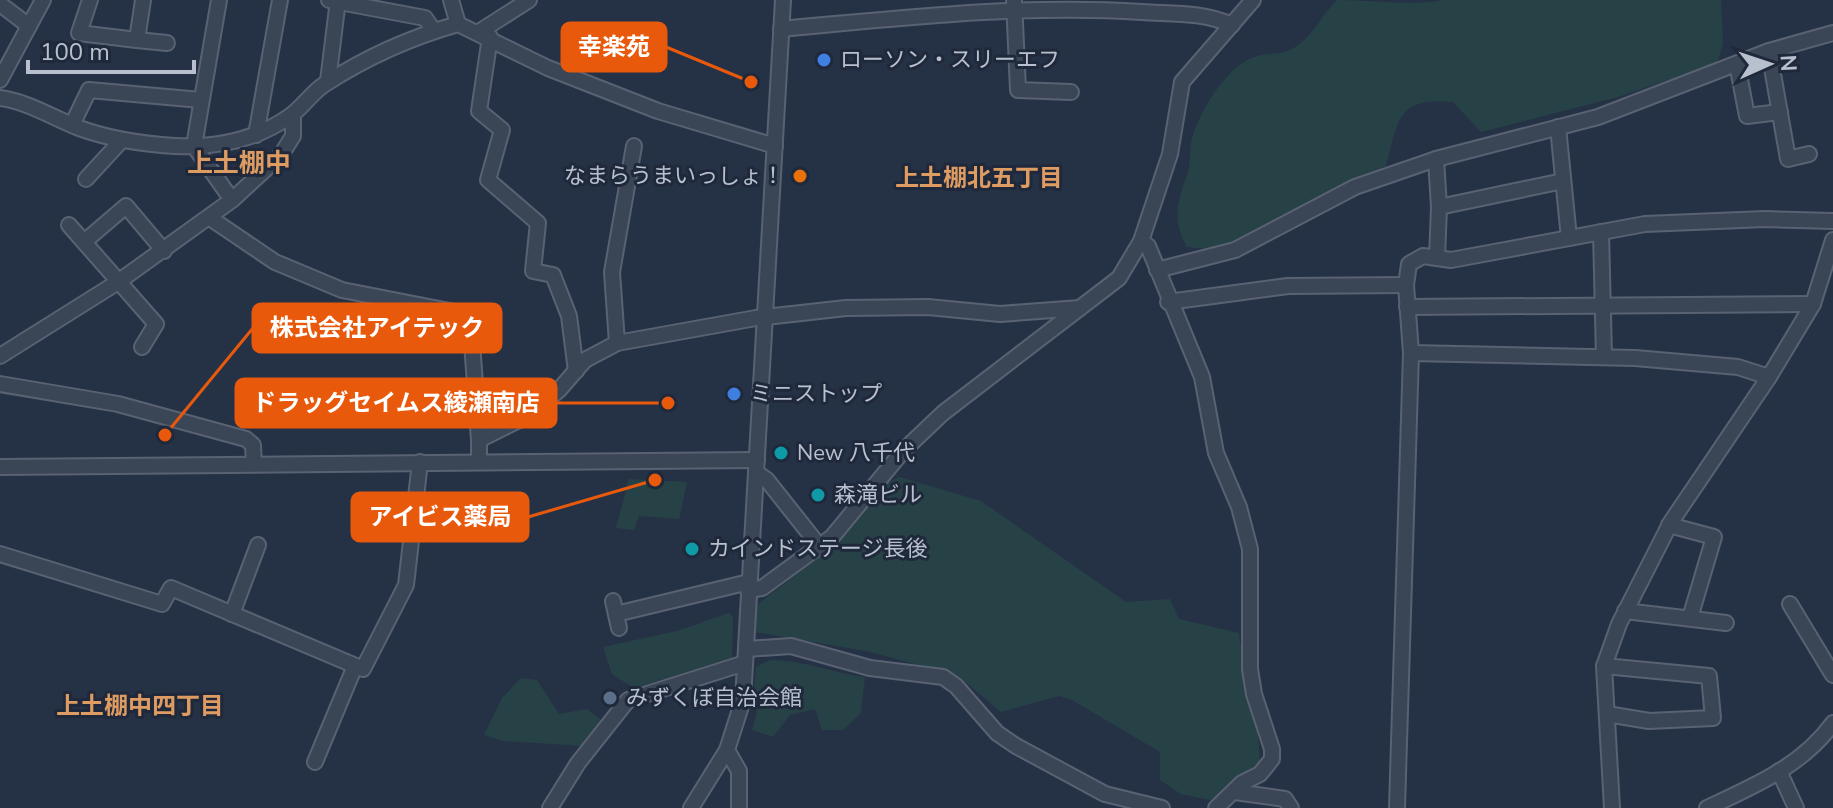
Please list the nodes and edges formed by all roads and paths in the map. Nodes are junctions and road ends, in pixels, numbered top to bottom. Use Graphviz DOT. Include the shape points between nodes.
graph roads {
  1 [pos="43,0"];
  2 [pos="90,0"];
  3 [pos="143,0"];
  4 [pos="219,0"];
  5 [pos="280,0"];
  6 [pos="329,0"];
  7 [pos="338,0"];
  8 [pos="451,0"];
  9 [pos="529,0"];
  10 [pos="783,0"];
  11 [pos="1253,0"];
  12 [pos="0,4"];
  13 [pos="1014,5"];
  14 [pos="388,6"];
  15 [pos="1209,8"];
  16 [pos="458,24"];
  17 [pos="1232,25"];
  18 [pos="29,26"];
  19 [pos="781,29"];
  20 [pos="434,31"];
  21 [pos="1833,33"];
  22 [pos="485,35"];
  23 [pos="137,40"];
  24 [pos="167,43"];
  25 [pos="1769,51"];
  26 [pos="1737,64"];
  27 [pos="0,80"];
  28 [pos="328,81"];
  29 [pos="1071,92"];
  30 [pos="0,98"];
  31 [pos="201,100"];
  32 [pos="1780,112"];
  33 [pos="293,115"];
  34 [pos="72,125"];
  35 [pos="1558,127"];
  36 [pos="256,135"];
  37 [pos="122,140"];
  38 [pos="194,146"];
  39 [pos="634,146"];
  40 [pos="775,146"];
  41 [pos="1809,154"];
  42 [pos="1436,159"];
  43 [pos="86,179"];
  44 [pos="1563,181"];
  45 [pos="232,200"];
  46 [pos="1439,207"];
  47 [pos="210,218"];
  48 [pos="1833,221"];
  49 [pos="69,225"];
  50 [pos="1601,232"];
  51 [pos="1569,238"];
  52 [pos="1833,240"];
  53 [pos="1141,241"];
  54 [pos="84,242"];
  55 [pos="164,251"];
  56 [pos="1437,258"];
  57 [pos="1157,270"];
  58 [pos="118,282"];
  59 [pos="1406,285"];
  60 [pos="1168,302"];
  61 [pos="1813,304"];
  62 [pos="1603,305"];
  63 [pos="1407,307"];
  64 [pos="1081,308"];
  65 [pos="765,317"];
  66 [pos="617,343"];
  67 [pos="142,347"];
  68 [pos="1411,353"];
  69 [pos="0,356"];
  70 [pos="1604,357"];
  71 [pos="576,371"];
  72 [pos="1769,377"];
  73 [pos="0,384"];
  74 [pos="479,440"];
  75 [pos="479,460"];
  76 [pos="420,462"];
  77 [pos="254,464"];
  78 [pos="756,466"];
  79 [pos="0,467"];
  80 [pos="1669,525"];
  81 [pos="258,545"];
  82 [pos="820,547"];
  83 [pos="0,554"];
  84 [pos="749,586"];
  85 [pos="1790,604"];
  86 [pos="1625,611"];
  87 [pos="232,614"];
  88 [pos="616,614"];
  89 [pos="1690,618"];
  90 [pos="1726,623"];
  91 [pos="746,656"];
  92 [pos="355,666"];
  93 [pos="1604,666"];
  94 [pos="1833,675"];
  95 [pos="1607,714"];
  96 [pos="1833,723"];
  97 [pos="727,750"];
  98 [pos="315,762"];
  99 [pos="1779,771"];
  100 [pos="1235,792"];
  101 [pos="550,808"];
  102 [pos="691,808"];
  103 [pos="739,808"];
  104 [pos="1162,808"];
  105 [pos="1216,808"];
  106 [pos="1291,808"];
  107 [pos="1397,808"];
  108 [pos="1612,808"];
  109 [pos="1707,808"];
  110 [pos="1796,808"];
  1 -- 18 [label="street"];
  2 -- 23 [label="street" via="79,33"];
  3 -- 23 [label="street"];
  4 -- 31 [label="street"];
  5 -- 36 [label="street"];
  6 -- 7 [label="street"];
  7 -- 14 [label="street"];
  7 -- 28 [label="street"];
  8 -- 16 [label="street"];
  9 -- 22 [label="street"];
  10 -- 19 [label="street"];
  11 -- 17 [label="street"];
  12 -- 18 [label="street"];
  13 -- 15 [label="street"];
  13 -- 19 [label="street"];
  13 -- 29 [label="street" via="1018,90"];
  14 -- 20 [label="street" via="425,18"];
  15 -- 17 [label="street"];
  16 -- 20 [label="street"];
  16 -- 22 [label="street"];
  17 -- 53 [label="street" via="1182,82 1170,154"];
  18 -- 27 [label="street"];
  19 -- 40 [label="street"];
  20 -- 28 [label="street"];
  21 -- 25 [label="street"];
  22 -- 40 [label="street" via="548,68 658,111"];
  22 -- 71 [label="street" via="479,111 502,130 488,180 538,223 533,271 553,275 569,316"];
  23 -- 24 [label="street"];
  25 -- 26 [label="street"];
  25 -- 32 [label="street"];
  26 -- 32 [label="street" via="1747,116"];
  26 -- 35 [label="street" via="1616,111"];
  28 -- 33 [label="street"];
  30 -- 34 [label="street"];
  31 -- 34 [label="street" via="89,90"];
  31 -- 38 [label="street"];
  32 -- 41 [label="street" via="1788,159"];
  33 -- 36 [label="street"];
  33 -- 45 [label="street" via="293,136 281,155"];
  34 -- 37 [label="street"];
  35 -- 42 [label="street"];
  35 -- 44 [label="street"];
  36 -- 38 [label="street"];
  37 -- 38 [label="street"];
  37 -- 43 [label="street"];
  38 -- 45 [label="street"];
  39 -- 66 [label="street" via="612,272"];
  40 -- 65 [label="street"];
  42 -- 46 [label="street"];
  42 -- 57 [label="street" via="1355,187 1235,250"];
  44 -- 46 [label="street"];
  44 -- 51 [label="street"];
  45 -- 47 [label="street"];
  46 -- 56 [label="street"];
  47 -- 55 [label="street"];
  47 -- 74 [label="street" via="275,262 342,290 470,315"];
  48 -- 50 [label="street" via="1645,224"];
  49 -- 54 [label="street"];
  50 -- 51 [label="street"];
  50 -- 62 [label="street"];
  51 -- 56 [label="street" via="1451,260"];
  52 -- 61 [label="street"];
  53 -- 57 [label="street"];
  53 -- 64 [label="street" via="1119,278"];
  54 -- 55 [label="street" via="126,206"];
  54 -- 58 [label="street"];
  55 -- 58 [label="street"];
  56 -- 59 [label="street" via="1415,258"];
  57 -- 60 [label="street"];
  58 -- 67 [label="street" via="156,324"];
  58 -- 69 [label="street"];
  59 -- 60 [label="street" via="1288,286"];
  59 -- 63 [label="street"];
  60 -- 100 [label="street" via="1198,365 1216,453 1248,538 1250,669 1272,749 1267,767"];
  61 -- 62 [label="street"];
  61 -- 72 [label="street"];
  62 -- 63 [label="street"];
  62 -- 70 [label="street"];
  63 -- 68 [label="street"];
  64 -- 65 [label="street" via="1000,314 928,307 846,308"];
  64 -- 82 [label="street" via="917,437"];
  65 -- 66 [label="street"];
  65 -- 78 [label="street"];
  66 -- 71 [label="street" via="585,360"];
  68 -- 70 [label="street"];
  68 -- 107 [label="street"];
  70 -- 72 [label="street" via="1738,367"];
  71 -- 74 [label="street" via="527,416"];
  72 -- 80 [label="street"];
  73 -- 77 [label="street" via="118,404 246,439 253,445"];
  74 -- 75 [label="street"];
  75 -- 76 [label="street"];
  75 -- 78 [label="street"];
  76 -- 77 [label="street"];
  76 -- 92 [label="street" via="406,585 363,669"];
  77 -- 79 [label="street"];
  78 -- 82 [label="street"];
  78 -- 84 [label="street"];
  80 -- 86 [label="street"];
  80 -- 89 [label="street" via="1714,537"];
  81 -- 87 [label="street"];
  82 -- 84 [label="street" via="762,588"];
  83 -- 87 [label="street" via="162,604 171,588"];
  84 -- 88 [label="street"];
  84 -- 91 [label="street"];
  85 -- 94 [label="street"];
  86 -- 89 [label="street"];
  86 -- 93 [label="street"];
  87 -- 92 [label="street"];
  89 -- 90 [label="street"];
  91 -- 97 [label="street" via="743,700"];
  91 -- 101 [label="street" via="628,700"];
  91 -- 104 [label="street" via="791,646 870,668 943,677 1016,746 1105,794"];
  92 -- 98 [label="street"];
  93 -- 95 [label="street"];
  93 -- 95 [label="street" via="1709,676 1713,718 1649,721"];
  95 -- 108 [label="street"];
  96 -- 99 [label="street" via="1816,745"];
  97 -- 102 [label="street"];
  97 -- 103 [label="street" via="739,771"];
  99 -- 109 [label="street"];
  99 -- 110 [label="street"];
  100 -- 105 [label="street"];
  100 -- 106 [label="street" via="1285,799"];
}
